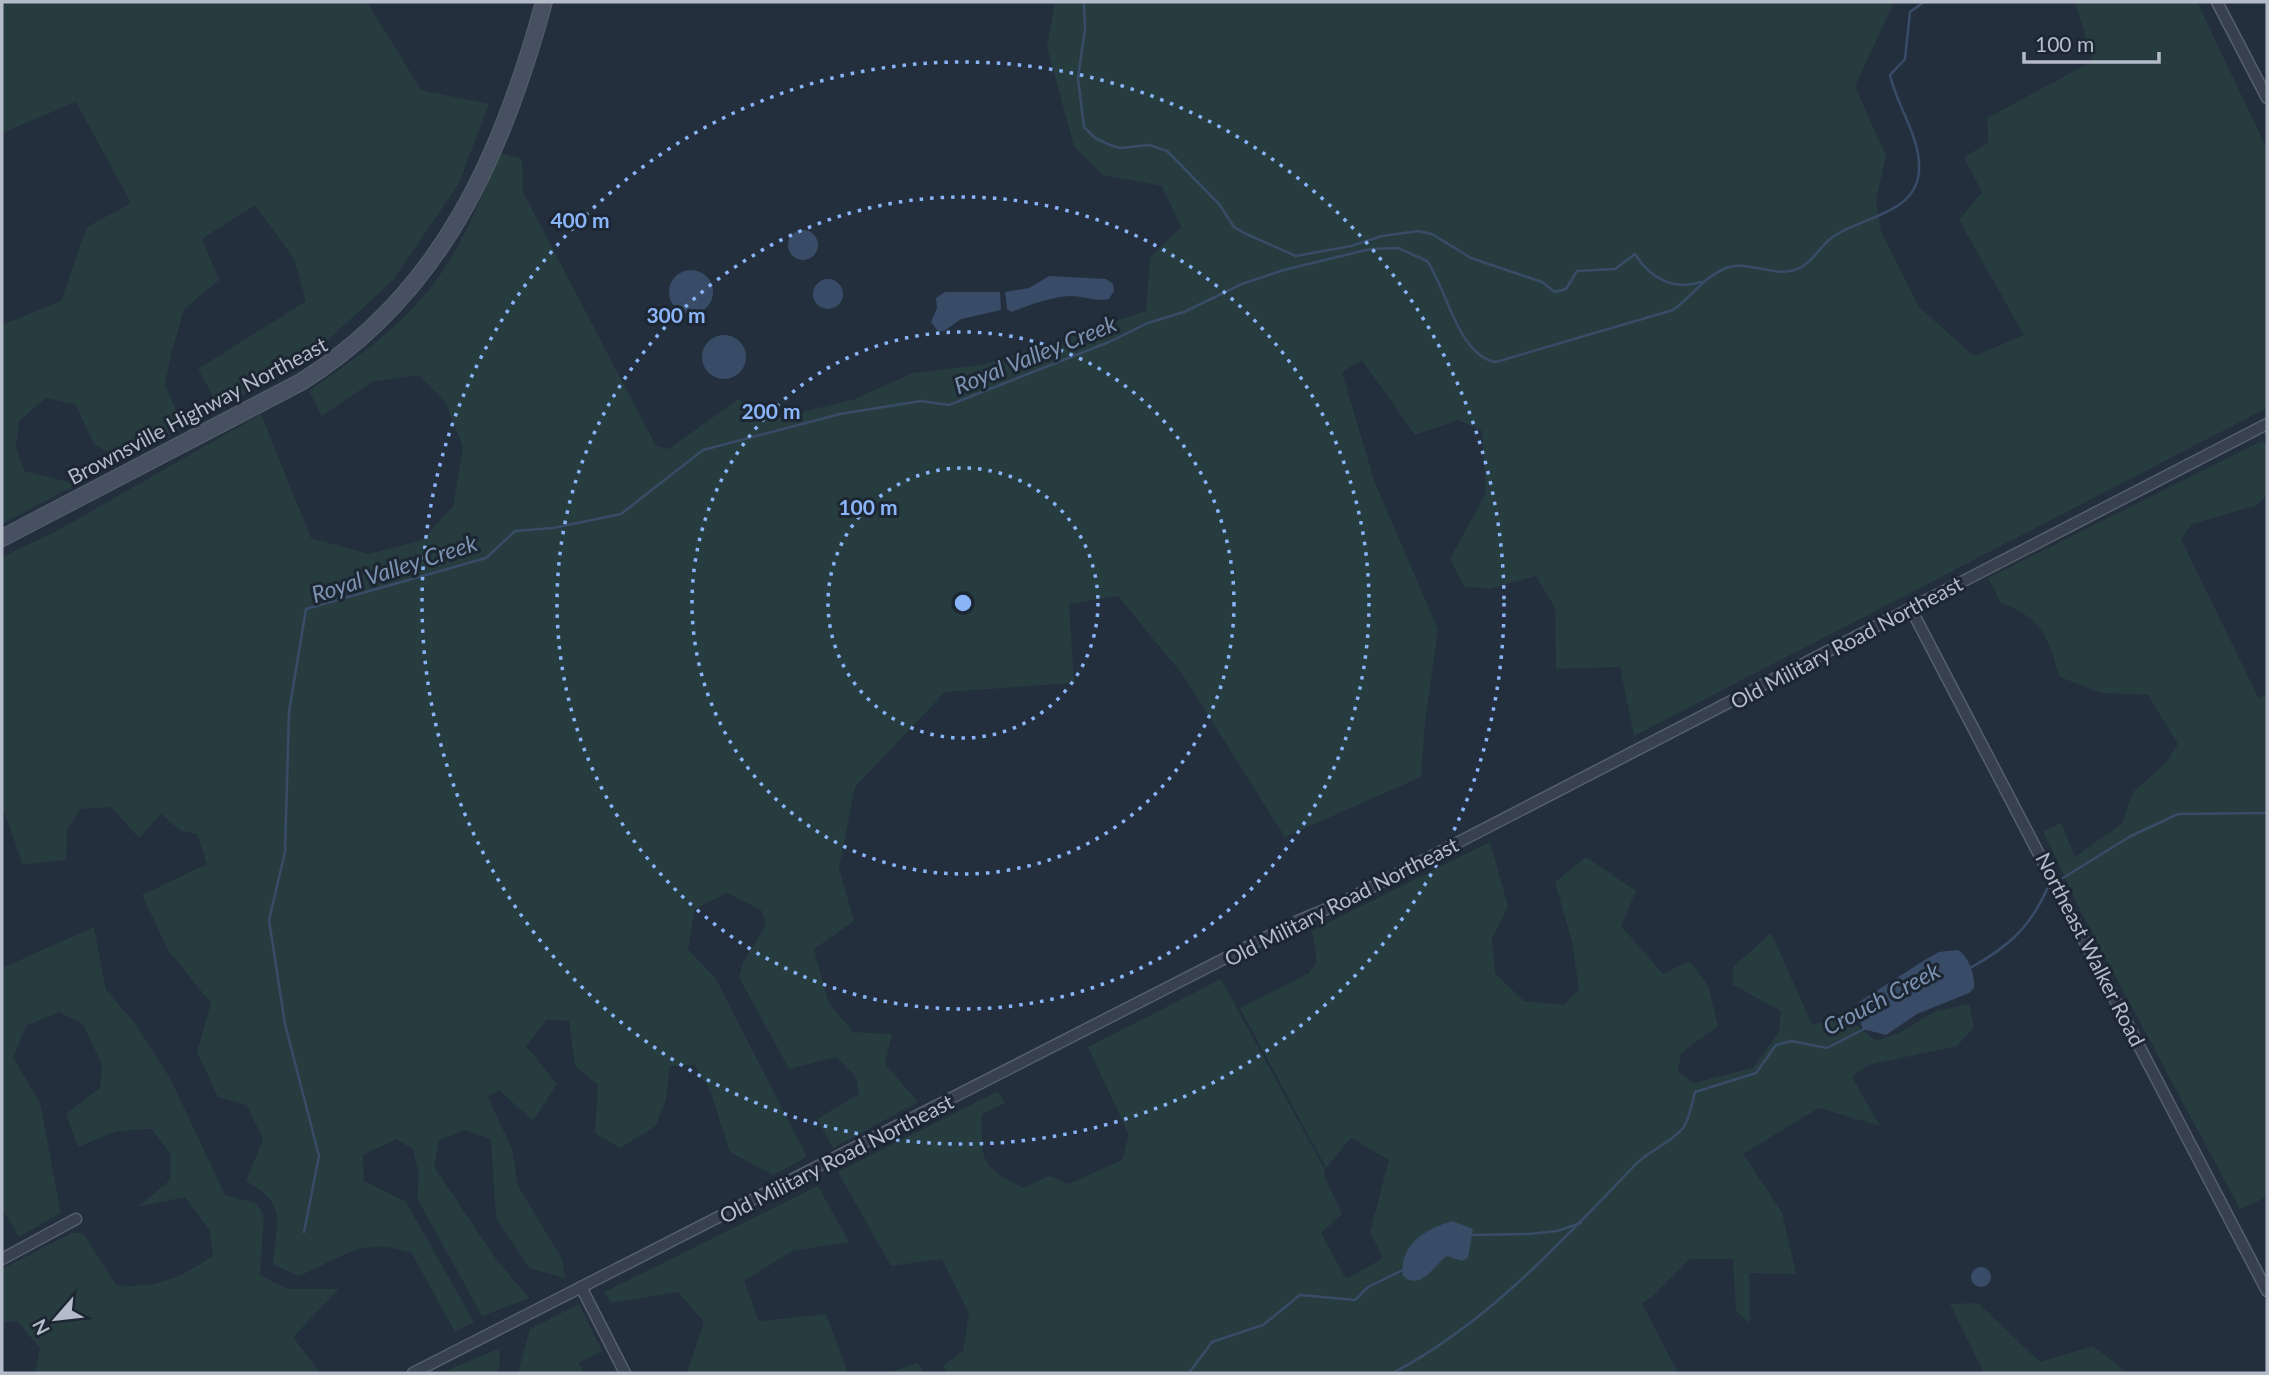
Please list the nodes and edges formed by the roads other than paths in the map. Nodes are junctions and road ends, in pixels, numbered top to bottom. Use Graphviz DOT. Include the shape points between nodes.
graph roads {
  1 [pos="544,2"];
  2 [pos="2217,2"];
  3 [pos="2267,98"];
  4 [pos="2267,424"];
  5 [pos="2,538"];
  6 [pos="1911,609"];
  7 [pos="76,1219"];
  8 [pos="2,1259"];
  9 [pos="582,1287"];
  10 [pos="2267,1291"];
  11 [pos="414,1373"];
  12 [pos="625,1373"];
  1 -- 5 [label="main road, Brownsville Highway Northeast" via="508,110 459,220 425,273 382,322 341,357 301,382"];
  2 -- 3 [label="street"];
  4 -- 6 [label="street, Old Military Road Northeast"];
  6 -- 9 [label="street, Old Military Road Northeast"];
  6 -- 10 [label="street, Northeast Walker Road"];
  7 -- 8 [label="street"];
  9 -- 11 [label="street, Old Military Road Northeast"];
  9 -- 12 [label="street"];
}
